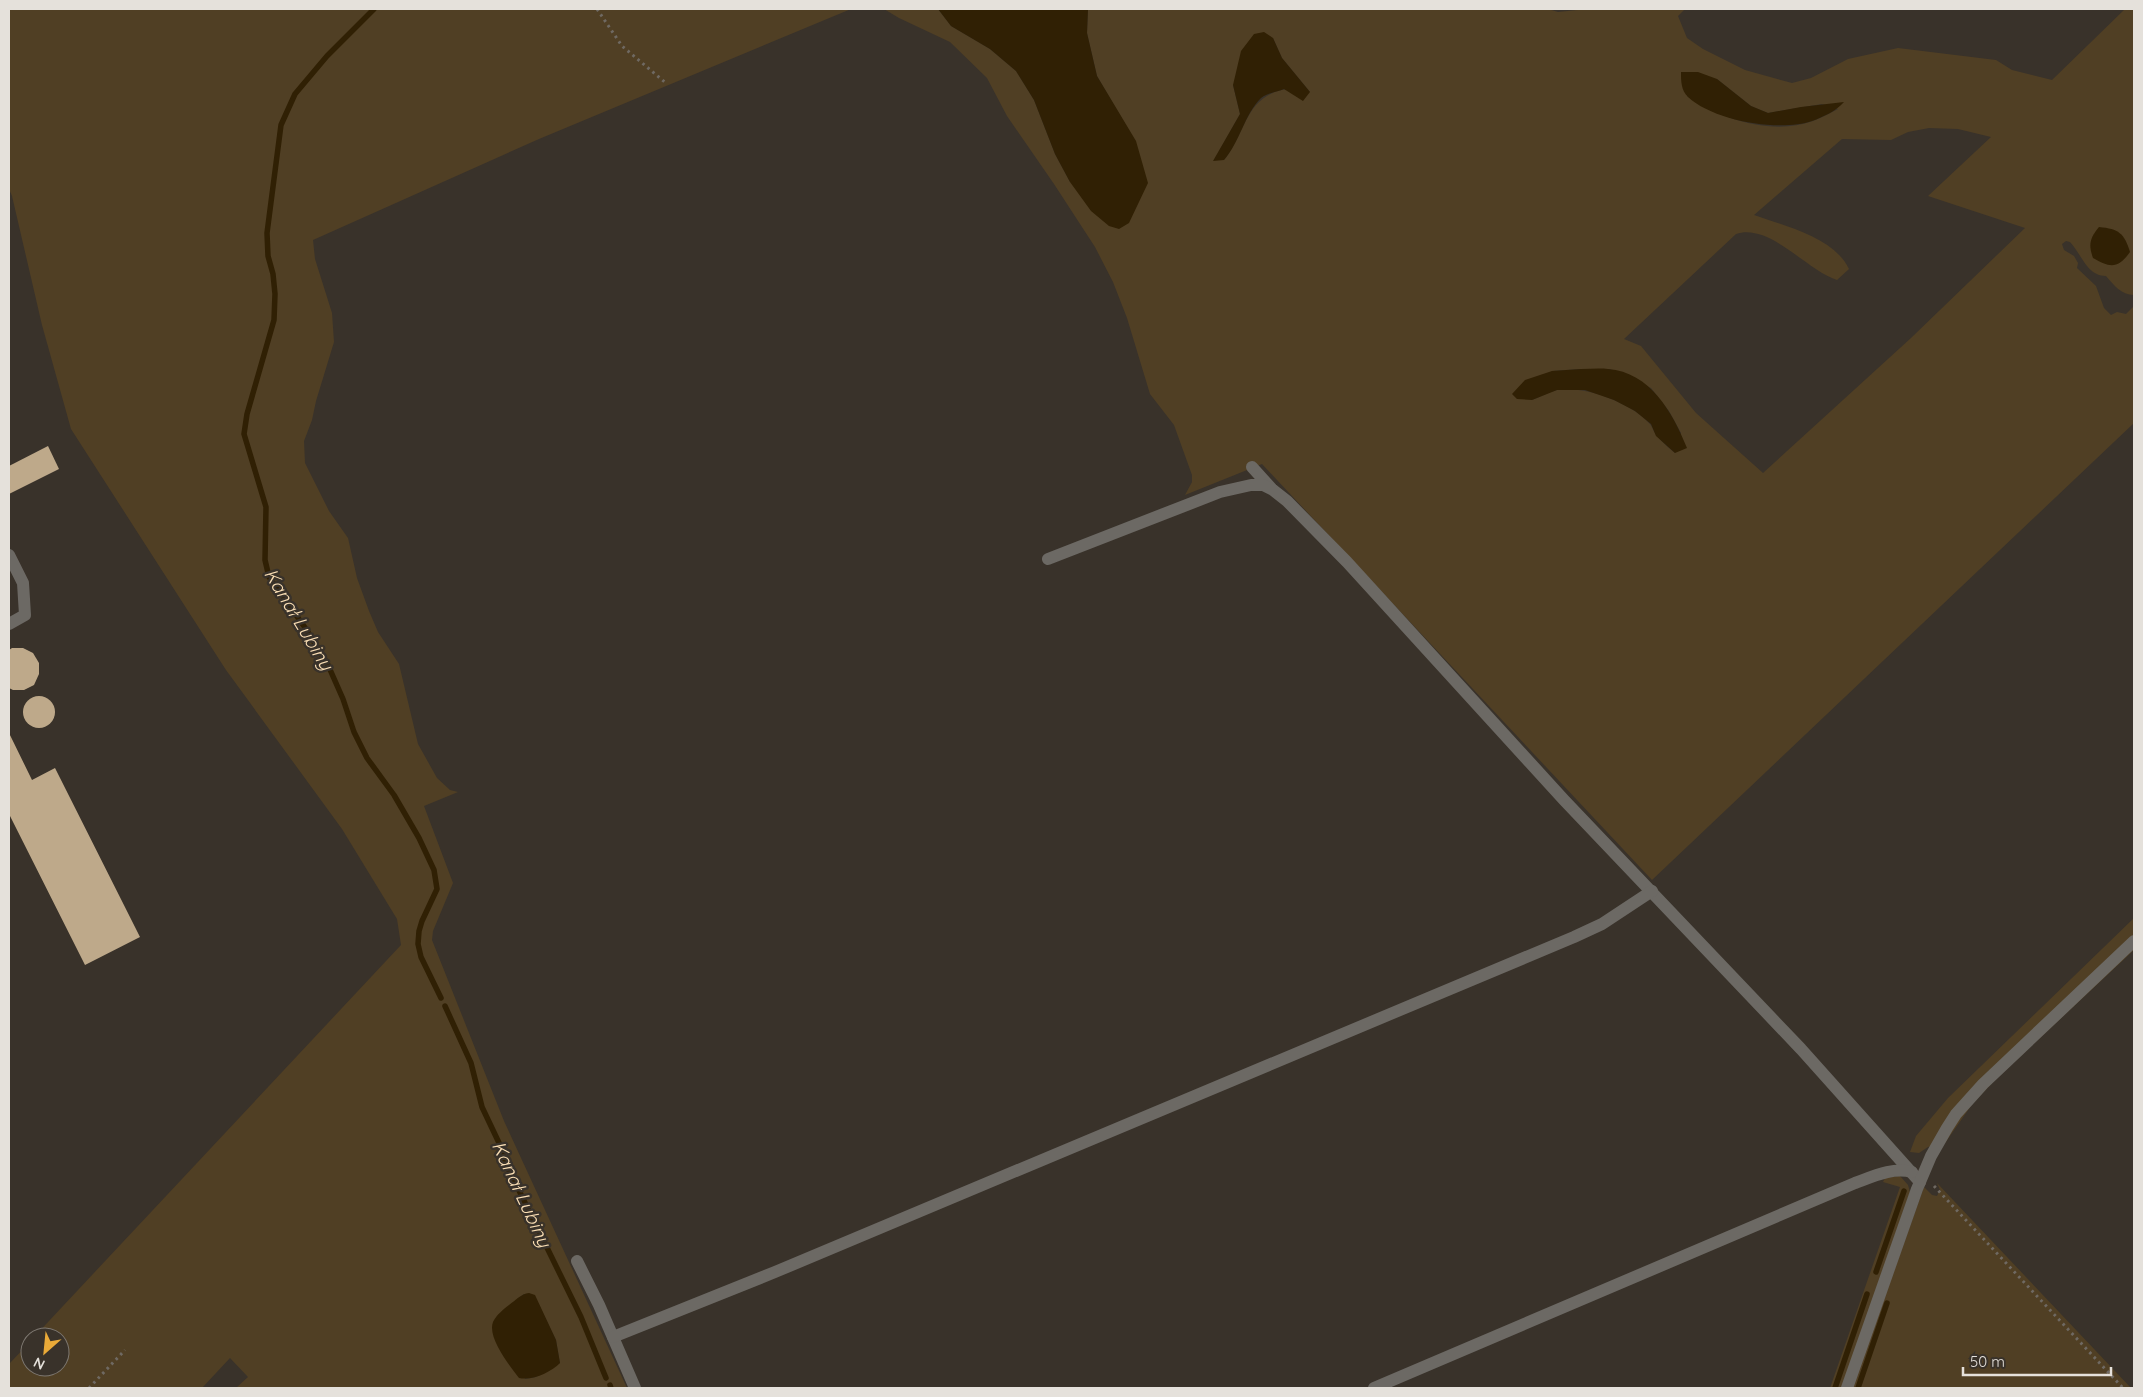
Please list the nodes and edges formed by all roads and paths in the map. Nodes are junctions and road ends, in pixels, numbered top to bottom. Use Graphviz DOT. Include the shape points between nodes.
graph roads {
  1 [pos="597,9"];
  2 [pos="666,84"];
  3 [pos="1252,468"];
  4 [pos="1273,490"];
  5 [pos="9,555"];
  6 [pos="1048,559"];
  7 [pos="9,624"];
  8 [pos="1652,891"];
  9 [pos="2134,941"];
  10 [pos="1918,1176"];
  11 [pos="577,1261"];
  12 [pos="613,1337"];
  13 [pos="125,1350"];
  14 [pos="89,1388"];
  15 [pos="635,1388"];
  16 [pos="1374,1388"];
  17 [pos="1846,1388"];
  18 [pos="2123,1388"];
  1 -- 2 [label="path" via="622,46"];
  3 -- 4 [label="street"];
  4 -- 6 [label="street" via="1263,485 1251,485 1220,492"];
  4 -- 8 [label="street" via="1347,562 1564,800"];
  5 -- 7 [label="street" via="23,583 25,615"];
  8 -- 10 [label="street"];
  8 -- 12 [label="street" via="1602,924"];
  9 -- 10 [label="street" via="1969,1099"];
  10 -- 16 [label="street" via="1902,1170 1855,1182"];
  10 -- 17 [label="street"];
  10 -- 18 [label="path"];
  11 -- 12 [label="street"];
  12 -- 15 [label="street"];
  13 -- 14 [label="path"];
}
